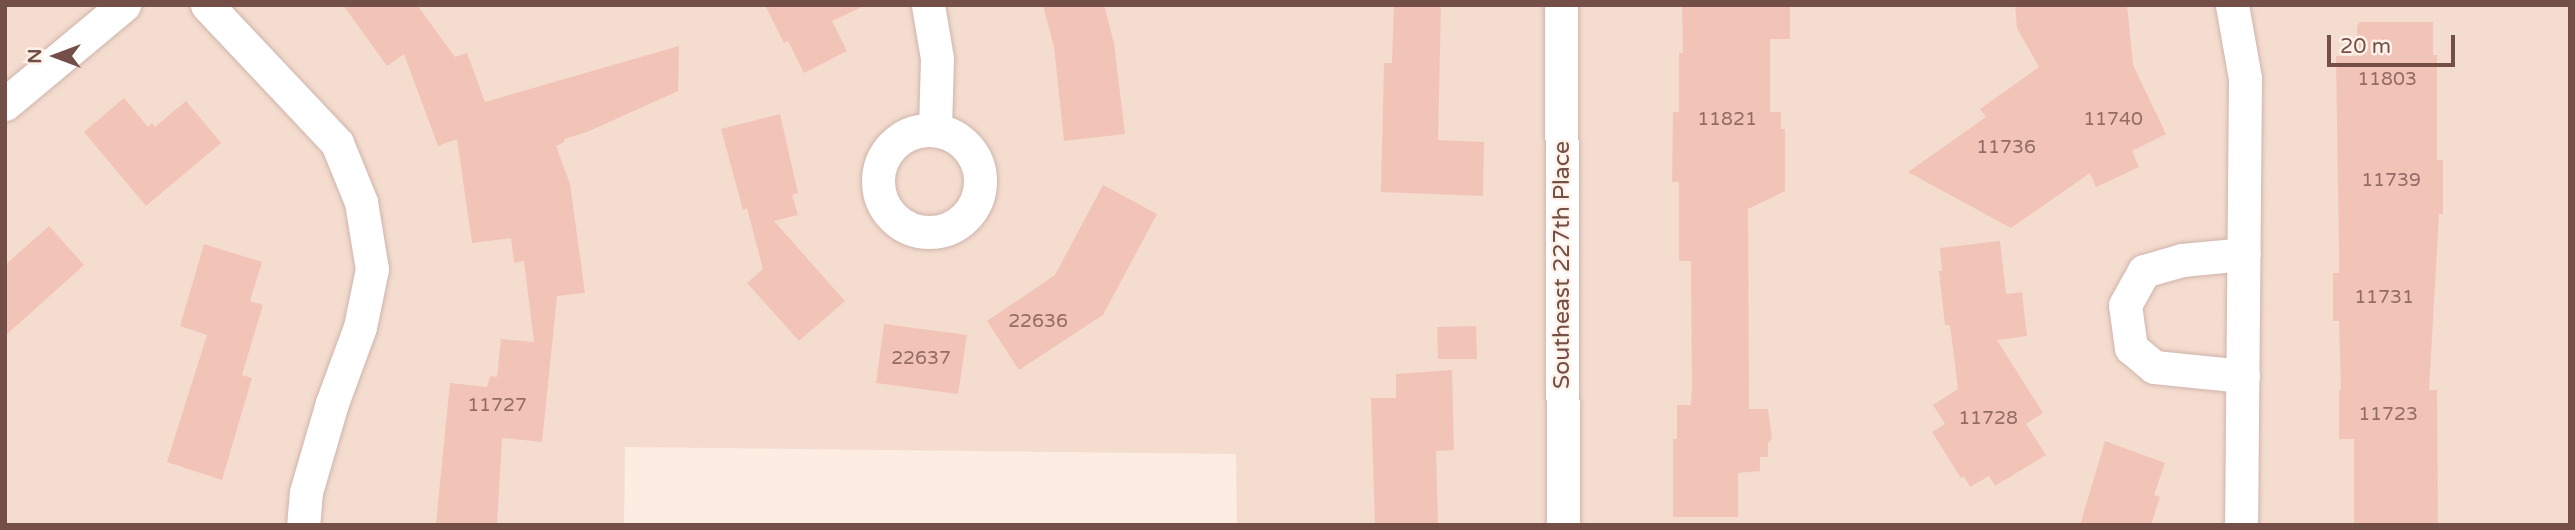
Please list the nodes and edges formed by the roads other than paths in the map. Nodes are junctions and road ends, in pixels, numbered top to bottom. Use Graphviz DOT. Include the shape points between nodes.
graph roads {
  1 [pos="124,5"];
  2 [pos="207,5"];
  3 [pos="928,5"];
  4 [pos="1562,5"];
  5 [pos="2232,5"];
  6 [pos="5,104"];
  7 [pos="935,130"];
  8 [pos="2244,254"];
  9 [pos="2243,376"];
  10 [pos="303,525"];
  11 [pos="1563,525"];
  12 [pos="2241,525"];
  1 -- 6 [label="street"];
  2 -- 10 [label="street" via="337,142 361,202 372,269 360,327 306,492"];
  3 -- 7 [label="street" via="937,58"];
  4 -- 11 [label="street, Southeast 227th Place"];
  5 -- 8 [label="street" via="2245,78"];
  8 -- 9 [label="street"];
  8 -- 9 [label="street" via="2182,260 2144,271 2124,305 2131,348 2154,367"];
  9 -- 12 [label="street"];
}
